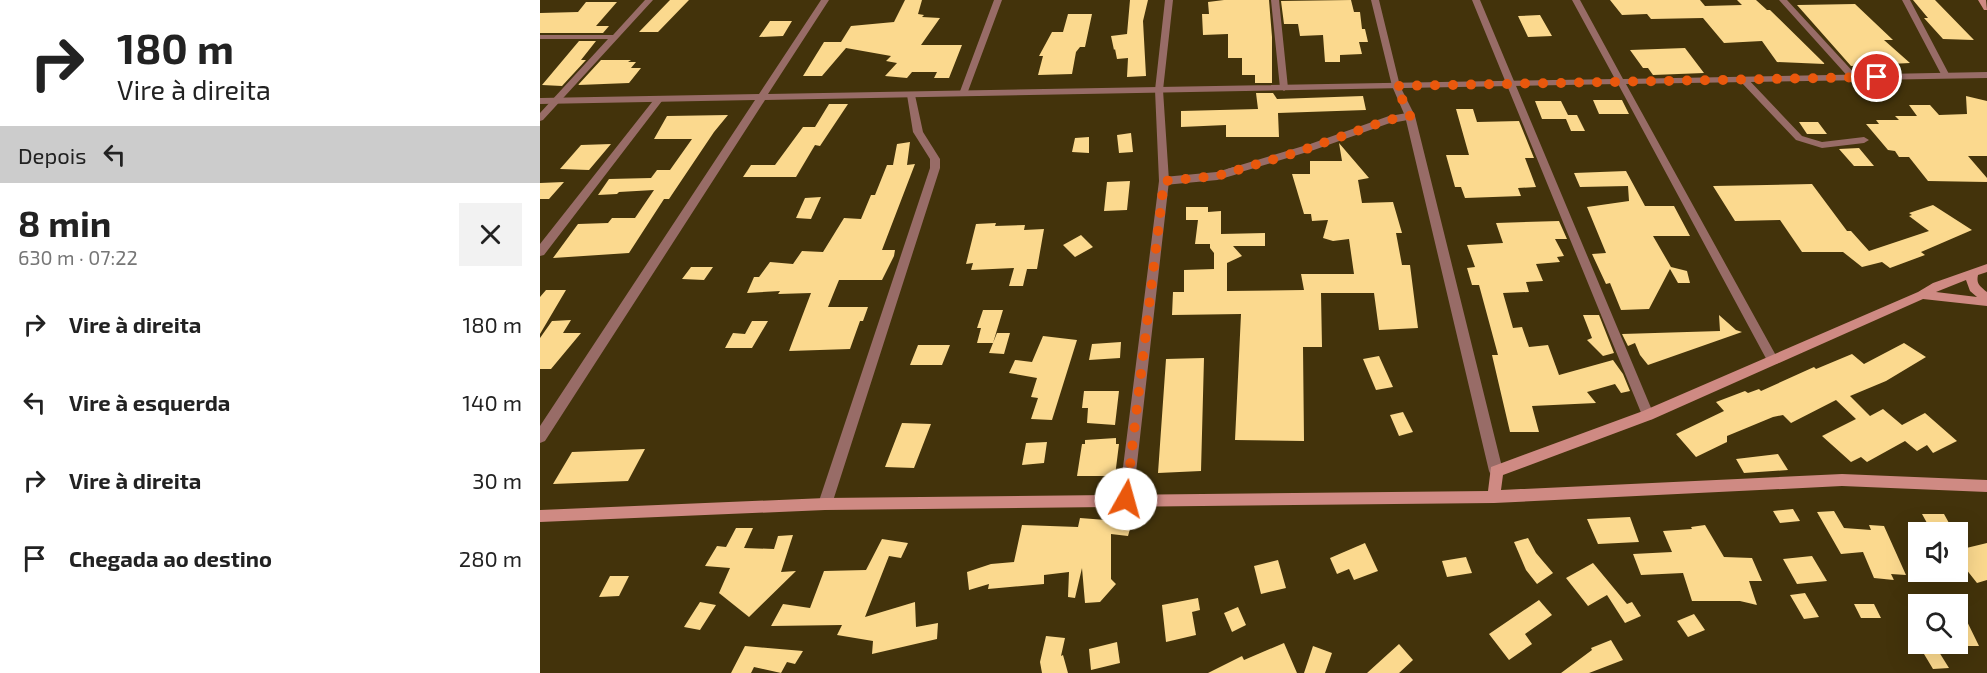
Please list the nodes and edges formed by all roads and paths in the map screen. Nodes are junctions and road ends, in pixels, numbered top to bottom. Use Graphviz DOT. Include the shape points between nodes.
graph roads {
  1 [pos="649,0"];
  2 [pos="825,0"];
  3 [pos="998,0"];
  4 [pos="1169,0"];
  5 [pos="1275,0"];
  6 [pos="1375,0"];
  7 [pos="1476,0"];
  8 [pos="1576,0"];
  9 [pos="1783,0"];
  10 [pos="1906,0"];
  11 [pos="1982,0"];
  12 [pos="1987,8"];
  13 [pos="540,37"];
  14 [pos="615,37"];
  15 [pos="1987,75"];
  16 [pos="1946,76"];
  17 [pos="1854,78"];
  18 [pos="1744,80"];
  19 [pos="1623,82"];
  20 [pos="1510,84"];
  21 [pos="1396,86"];
  22 [pos="1284,88"];
  23 [pos="1159,90"];
  24 [pos="963,94"];
  25 [pos="911,95"];
  26 [pos="763,97"];
  27 [pos="659,99"];
  28 [pos="540,101"];
  29 [pos="555,101"];
  30 [pos="1410,116"];
  31 [pos="540,118"];
  32 [pos="1864,140"];
  33 [pos="1164,181"];
  34 [pos="540,252"];
  35 [pos="1987,268"];
  36 [pos="1971,274"];
  37 [pos="1922,295"];
  38 [pos="1987,300"];
  39 [pos="1773,361"];
  40 [pos="1648,415"];
  41 [pos="540,437"];
  42 [pos="1496,471"];
  43 [pos="1987,486"];
  44 [pos="1494,497"];
  45 [pos="1126,499"];
  46 [pos="825,504"];
  47 [pos="540,516"];
  1 -- 14 [label="street"];
  2 -- 26 [label="street"];
  3 -- 24 [label="street"];
  4 -- 23 [label="street"];
  5 -- 22 [label="street"];
  6 -- 21 [label="street"];
  7 -- 20 [label="street"];
  8 -- 19 [label="street"];
  9 -- 17 [label="street"];
  10 -- 16 [label="street"];
  11 -- 12 [label="main road"];
  13 -- 14 [label="street"];
  14 -- 29 [label="street"];
  15 -- 16 [label="street"];
  16 -- 17 [label="street"];
  17 -- 18 [label="street"];
  18 -- 19 [label="street"];
  18 -- 32 [label="street" via="1799,138 1810,144 1824,146"];
  19 -- 20 [label="street"];
  19 -- 39 [label="street"];
  20 -- 21 [label="street"];
  20 -- 40 [label="street"];
  21 -- 22 [label="street"];
  21 -- 30 [label="street"];
  22 -- 23 [label="street"];
  23 -- 24 [label="street"];
  23 -- 33 [label="street"];
  24 -- 25 [label="street"];
  25 -- 26 [label="street"];
  25 -- 46 [label="street" via="918,132 935,159 934,168"];
  26 -- 27 [label="street"];
  26 -- 41 [label="street"];
  27 -- 29 [label="street"];
  27 -- 34 [label="street"];
  28 -- 29 [label="street"];
  29 -- 31 [label="street"];
  30 -- 33 [label="lane" via="1217,176"];
  30 -- 42 [label="street"];
  33 -- 45 [label="street"];
  35 -- 36 [label="main road"];
  36 -- 37 [label="main road"];
  36 -- 38 [label="main road" via="1974,288"];
  37 -- 38 [label="main road"];
  37 -- 39 [label="main road"];
  39 -- 40 [label="main road"];
  40 -- 42 [label="main road"];
  42 -- 44 [label="main road"];
  43 -- 44 [label="main road" via="1842,480"];
  44 -- 45 [label="main road"];
  45 -- 46 [label="main road"];
  46 -- 47 [label="main road"];
}
